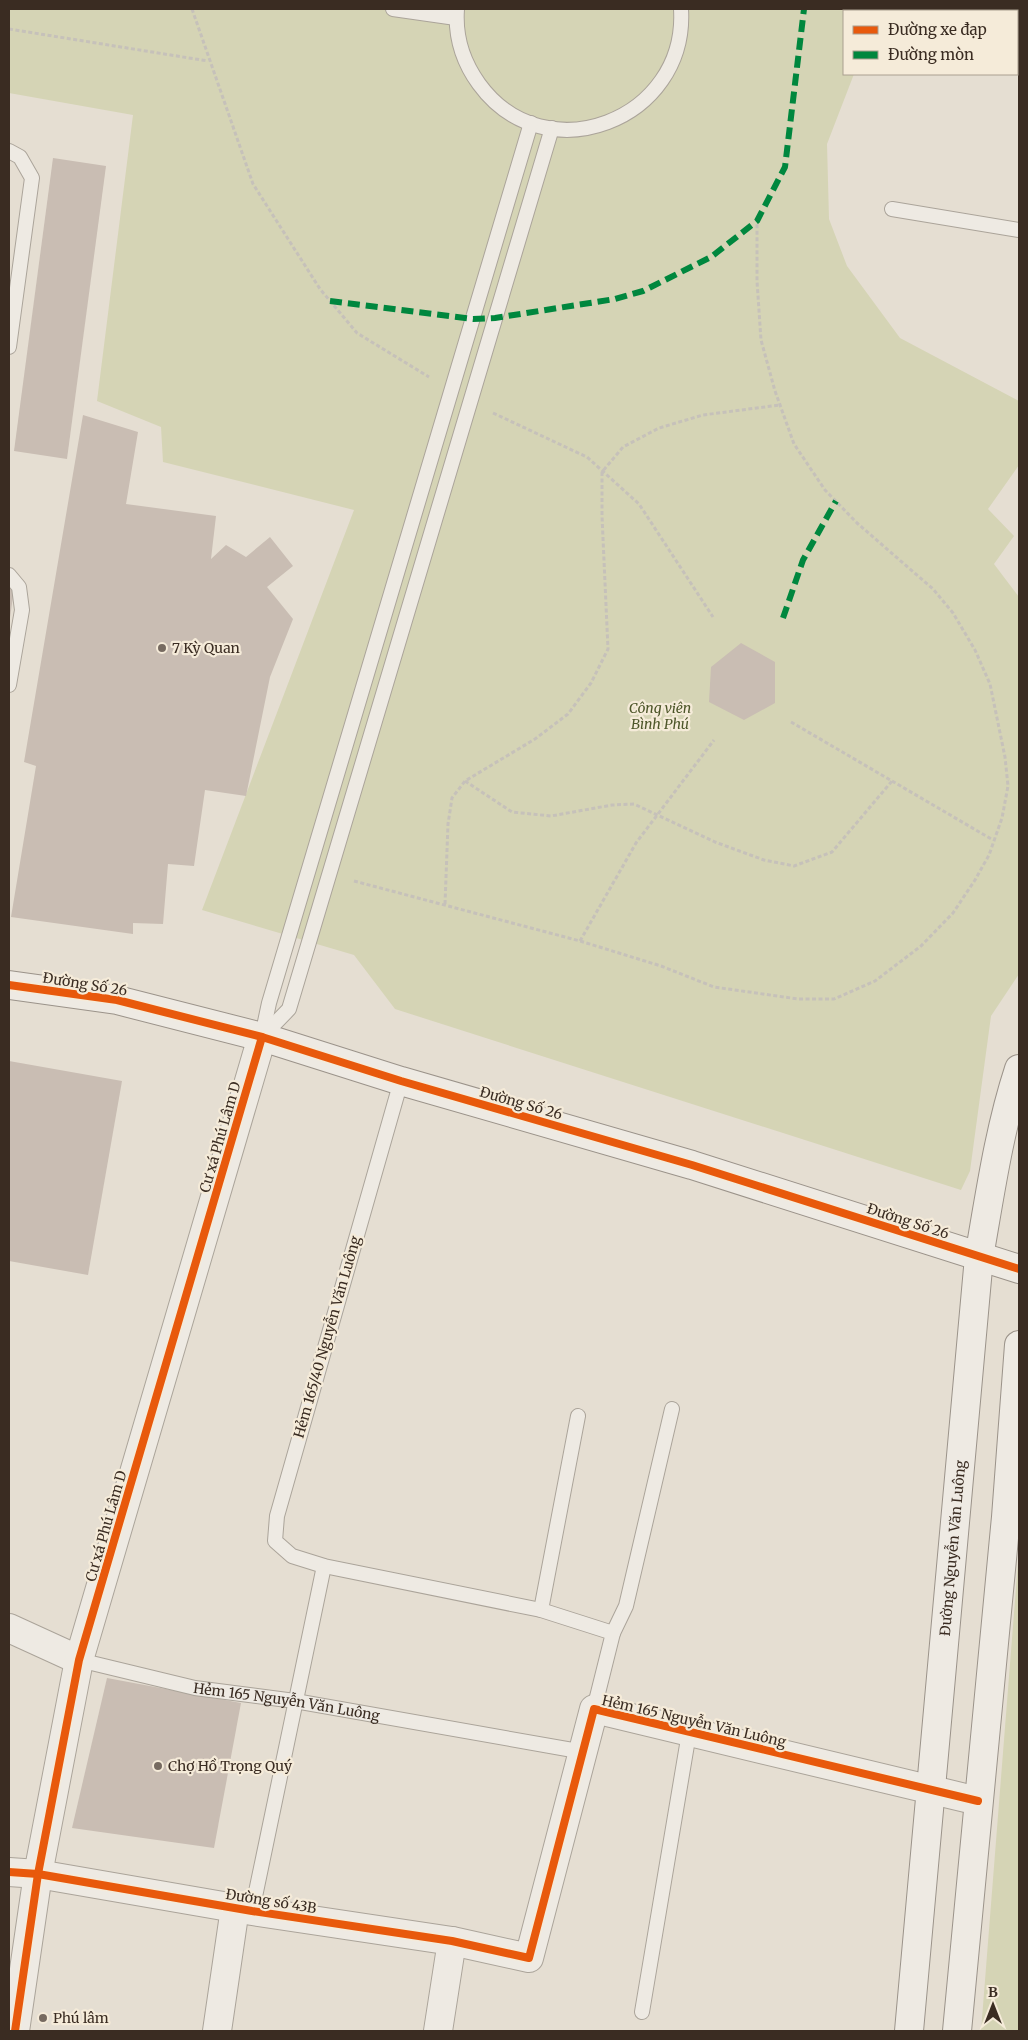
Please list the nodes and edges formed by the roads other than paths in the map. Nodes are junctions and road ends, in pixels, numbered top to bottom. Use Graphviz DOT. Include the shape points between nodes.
graph roads {
  1 [pos="393,9"];
  2 [pos="681,9"];
  3 [pos="457,14"];
  4 [pos="531,123"];
  5 [pos="552,128"];
  6 [pos="9,150"];
  7 [pos="892,209"];
  8 [pos="1019,230"];
  9 [pos="9,347"];
  10 [pos="9,575"];
  11 [pos="9,686"];
  12 [pos="9,985"];
  13 [pos="262,1037"];
  14 [pos="1019,1069"];
  15 [pos="400,1081"];
  16 [pos="979,1257"];
  17 [pos="1019,1269"];
  18 [pos="1019,1344"];
  19 [pos="672,1409"];
  20 [pos="578,1416"];
  21 [pos="324,1566"];
  22 [pos="541,1610"];
  23 [pos="9,1628"];
  24 [pos="613,1633"];
  25 [pos="79,1660"];
  26 [pos="295,1700"];
  27 [pos="594,1709"];
  28 [pos="689,1733"];
  29 [pos="584,1752"];
  30 [pos="932,1789"];
  31 [pos="978,1800"];
  32 [pos="9,1872"];
  33 [pos="38,1874"];
  34 [pos="243,1910"];
  35 [pos="452,1941"];
  36 [pos="529,1958"];
  37 [pos="642,2012"];
  38 [pos="15,2031"];
  39 [pos="217,2031"];
  40 [pos="438,2031"];
  41 [pos="909,2031"];
  42 [pos="957,2031"];
  1 -- 3 [label="lane"];
  2 -- 5 [label="lane" via="682,25 677,51 666,75 650,96 629,113 605,124 578,130"];
  3 -- 4 [label="lane" via="460,46 470,71 486,93 506,111"];
  4 -- 5 [label="lane"];
  4 -- 13 [label="lane" via="269,1003"];
  5 -- 13 [label="lane" via="289,1009"];
  6 -- 9 [label="lane" via="20,157 32,178"];
  7 -- 8 [label="lane"];
  10 -- 11 [label="lane" via="19,587 22,610"];
  12 -- 13 [label="street, Đường Số 26" via="117,1000"];
  13 -- 15 [label="street, Đường Số 26"];
  13 -- 25 [label="street, Cư xá Phú Lâm D"];
  14 -- 16 [label="street, Đường Nguyễn Văn Luông" via="1009,1099 990,1188"];
  15 -- 16 [label="street, Đường Số 26" via="692,1165"];
  15 -- 21 [label="lane, Hẻm 165/40 Nguyễn Văn Luông" via="277,1516 275,1541 292,1556"];
  16 -- 17 [label="street, Đường Số 26"];
  16 -- 30 [label="street, Đường Nguyễn Văn Luông"];
  18 -- 31 [label="street"];
  19 -- 24 [label="lane, Hẻm 165 Nguyễn Văn Luông" via="626,1606"];
  20 -- 22 [label="lane"];
  21 -- 22 [label="lane"];
  21 -- 26 [label="lane"];
  22 -- 24 [label="lane"];
  23 -- 25 [label="street"];
  24 -- 27 [label="lane, Hẻm 165 Nguyễn Văn Luông"];
  25 -- 26 [label="lane, Hẻm 165 Nguyễn Văn Luông" via="195,1688"];
  25 -- 33 [label="street, Cư xá Phú Lâm D"];
  26 -- 29 [label="lane, Hẻm 165 Nguyễn Văn Luông"];
  26 -- 34 [label="lane"];
  27 -- 28 [label="street, Hẻm 165 Nguyễn Văn Luông"];
  27 -- 29 [label="street, Hẻm 165 Nguyễn Văn Luông"];
  28 -- 30 [label="street, Hẻm 165 Nguyễn Văn Luông"];
  28 -- 37 [label="lane"];
  29 -- 36 [label="street, Hẻm 165 Nguyễn Văn Luông"];
  30 -- 31 [label="street, Hẻm 165 Nguyễn Văn Luông"];
  30 -- 41 [label="street, Đường Nguyễn Văn Luông"];
  31 -- 42 [label="street"];
  32 -- 33 [label="street, Đường số 43B"];
  33 -- 34 [label="street, Đường số 43B"];
  33 -- 38 [label="street, Cư xá Phú Lâm D"];
  34 -- 35 [label="street, Đường số 43B"];
  34 -- 39 [label="street"];
  35 -- 36 [label="street, Đường số 43B"];
  35 -- 40 [label="street"];
}
